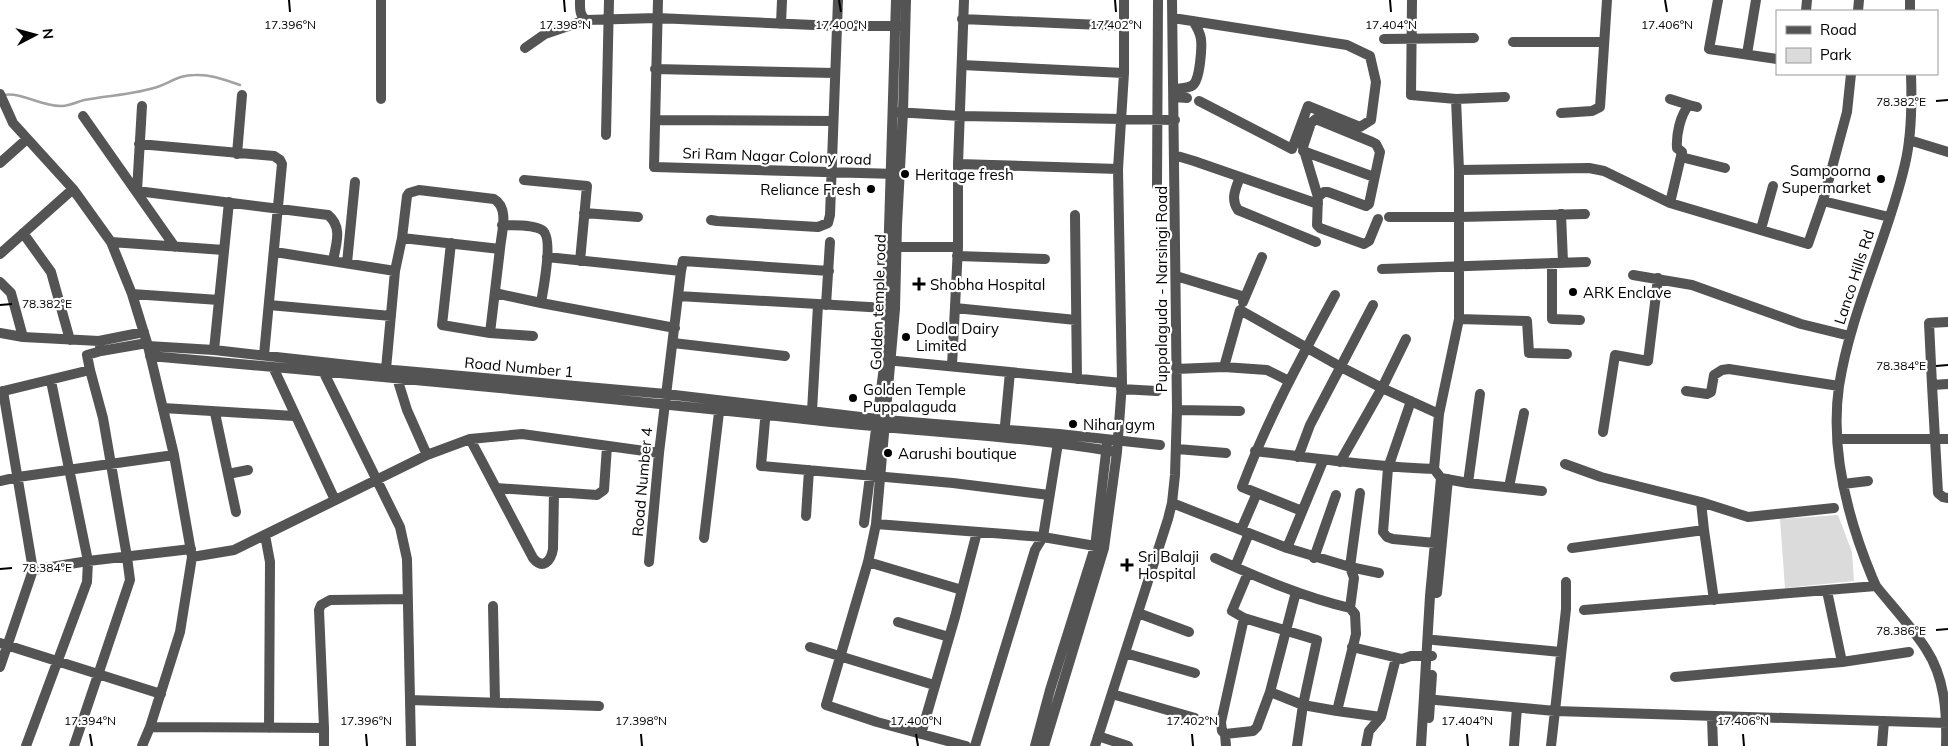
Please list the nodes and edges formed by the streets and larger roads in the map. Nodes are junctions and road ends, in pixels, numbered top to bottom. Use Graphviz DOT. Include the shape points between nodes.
graph roads {
  1 [pos="381,0"];
  2 [pos="580,0"];
  3 [pos="609,0"];
  4 [pos="658,0"];
  5 [pos="782,0"];
  6 [pos="838,0"];
  7 [pos="896,0"];
  8 [pos="906,0"];
  9 [pos="964,0"];
  10 [pos="1124,0"];
  11 [pos="1158,0"];
  12 [pos="1172,0"];
  13 [pos="1412,0"];
  14 [pos="1607,0"];
  15 [pos="1718,0"];
  16 [pos="1756,0"];
  17 [pos="657,18"];
  18 [pos="1173,18"];
  19 [pos="962,19"];
  20 [pos="586,20"];
  21 [pos="608,20"];
  22 [pos="1193,21"];
  23 [pos="781,24"];
  24 [pos="837,26"];
  25 [pos="900,26"];
  26 [pos="1123,26"];
  27 [pos="1412,38"];
  28 [pos="1474,38"];
  29 [pos="1384,39"];
  30 [pos="1513,42"];
  31 [pos="1603,42"];
  32 [pos="525,48"];
  33 [pos="1747,54"];
  34 [pos="1776,59"];
  35 [pos="962,65"];
  36 [pos="656,69"];
  37 [pos="835,73"];
  38 [pos="1124,73"];
  39 [pos="1851,75"];
  40 [pos="1911,75"];
  41 [pos="1174,93"];
  42 [pos="242,95"];
  43 [pos="1505,97"];
  44 [pos="1187,98"];
  45 [pos="2,99"];
  46 [pos="381,99"];
  47 [pos="1456,99"];
  48 [pos="1670,99"];
  49 [pos="1199,101"];
  50 [pos="142,106"];
  51 [pos="892,112"];
  52 [pos="903,112"];
  53 [pos="1561,113"];
  54 [pos="83,116"];
  55 [pos="960,116"];
  56 [pos="654,120"];
  57 [pos="1120,120"];
  58 [pos="1157,120"];
  59 [pos="1175,120"];
  60 [pos="833,121"];
  61 [pos="606,135"];
  62 [pos="27,139"];
  63 [pos="1908,140"];
  64 [pos="139,144"];
  65 [pos="1304,151"];
  66 [pos="1948,152"];
  67 [pos="237,154"];
  68 [pos="1174,156"];
  69 [pos="1681,157"];
  70 [pos="0,163"];
  71 [pos="958,164"];
  72 [pos="1725,168"];
  73 [pos="1118,169"];
  74 [pos="1459,170"];
  75 [pos="832,172"];
  76 [pos="895,174"];
  77 [pos="1240,177"];
  78 [pos="1374,177"];
  79 [pos="524,180"];
  80 [pos="355,182"];
  81 [pos="1157,186"];
  82 [pos="1773,186"];
  83 [pos="73,190"];
  84 [pos="137,191"];
  85 [pos="1822,200"];
  86 [pos="1318,201"];
  87 [pos="229,202"];
  88 [pos="1670,203"];
  89 [pos="278,208"];
  90 [pos="584,213"];
  91 [pos="1561,214"];
  92 [pos="1584,214"];
  93 [pos="1075,215"];
  94 [pos="1389,217"];
  95 [pos="1459,217"];
  96 [pos="638,218"];
  97 [pos="1889,218"];
  98 [pos="1378,219"];
  99 [pos="711,220"];
  100 [pos="502,225"];
  101 [pos="1761,230"];
  102 [pos="23,233"];
  103 [pos="402,238"];
  104 [pos="894,241"];
  105 [pos="111,242"];
  106 [pos="830,242"];
  107 [pos="1316,242"];
  108 [pos="451,243"];
  109 [pos="175,246"];
  110 [pos="500,249"];
  111 [pos="224,250"];
  112 [pos="958,251"];
  113 [pos="274,252"];
  114 [pos="0,254"];
  115 [pos="547,257"];
  116 [pos="1262,257"];
  117 [pos="1045,259"];
  118 [pos="333,261"];
  119 [pos="580,261"];
  120 [pos="1563,262"];
  121 [pos="1586,262"];
  122 [pos="347,263"];
  123 [pos="1552,263"];
  124 [pos="1460,265"];
  125 [pos="1382,269"];
  126 [pos="395,271"];
  127 [pos="681,271"];
  128 [pos="828,271"];
  129 [pos="1633,275"];
  130 [pos="1176,276"];
  131 [pos="1658,278"];
  132 [pos="0,282"];
  133 [pos="495,293"];
  134 [pos="132,294"];
  135 [pos="1335,295"];
  136 [pos="678,296"];
  137 [pos="1245,297"];
  138 [pos="219,300"];
  139 [pos="541,303"];
  140 [pos="269,304"];
  141 [pos="822,305"];
  142 [pos="1374,305"];
  143 [pos="886,308"];
  144 [pos="955,308"];
  145 [pos="1240,310"];
  146 [pos="390,316"];
  147 [pos="1459,319"];
  148 [pos="1076,320"];
  149 [pos="1580,320"];
  150 [pos="1948,322"];
  151 [pos="674,328"];
  152 [pos="144,332"];
  153 [pos="490,332"];
  154 [pos="0,333"];
  155 [pos="533,336"];
  156 [pos="1850,336"];
  157 [pos="23,337"];
  158 [pos="1406,339"];
  159 [pos="70,340"];
  160 [pos="673,343"];
  161 [pos="100,346"];
  162 [pos="1307,347"];
  163 [pos="148,348"];
  164 [pos="214,350"];
  165 [pos="1567,354"];
  166 [pos="264,355"];
  167 [pos="785,356"];
  168 [pos="888,360"];
  169 [pos="952,366"];
  170 [pos="273,367"];
  171 [pos="1224,367"];
  172 [pos="1341,367"];
  173 [pos="386,369"];
  174 [pos="1176,369"];
  175 [pos="90,370"];
  176 [pos="323,371"];
  177 [pos="1010,372"];
  178 [pos="397,378"];
  179 [pos="1077,379"];
  180 [pos="1289,380"];
  181 [pos="51,381"];
  182 [pos="1948,384"];
  183 [pos="1932,385"];
  184 [pos="1121,386"];
  185 [pos="1839,386"];
  186 [pos="1382,388"];
  187 [pos="1686,390"];
  188 [pos="2,391"];
  189 [pos="1157,391"];
  190 [pos="1480,394"];
  191 [pos="665,399"];
  192 [pos="1411,401"];
  193 [pos="720,405"];
  194 [pos="164,408"];
  195 [pos="766,410"];
  196 [pos="1177,410"];
  197 [pos="812,411"];
  198 [pos="1240,411"];
  199 [pos="215,413"];
  200 [pos="1524,413"];
  201 [pos="1439,414"];
  202 [pos="294,416"];
  203 [pos="881,423"];
  204 [pos="1603,432"];
  205 [pos="1004,434"];
  206 [pos="1948,438"];
  207 [pos="470,439"];
  208 [pos="1058,439"];
  209 [pos="1838,439"];
  210 [pos="1935,439"];
  211 [pos="1108,440"];
  212 [pos="1118,441"];
  213 [pos="1160,445"];
  214 [pos="607,446"];
  215 [pos="1177,449"];
  216 [pos="1112,451"];
  217 [pos="1255,451"];
  218 [pos="659,453"];
  219 [pos="1226,453"];
  220 [pos="174,455"];
  221 [pos="427,455"];
  222 [pos="1298,457"];
  223 [pos="1323,461"];
  224 [pos="1340,462"];
  225 [pos="112,464"];
  226 [pos="1565,464"];
  227 [pos="1388,468"];
  228 [pos="1434,469"];
  229 [pos="70,470"];
  230 [pos="248,470"];
  231 [pos="809,470"];
  232 [pos="228,474"];
  233 [pos="875,476"];
  234 [pos="18,477"];
  235 [pos="1445,479"];
  236 [pos="377,480"];
  237 [pos="0,481"];
  238 [pos="1868,481"];
  239 [pos="1468,484"];
  240 [pos="1509,487"];
  241 [pos="1844,487"];
  242 [pos="496,488"];
  243 [pos="1542,491"];
  244 [pos="554,492"];
  245 [pos="1257,493"];
  246 [pos="1360,493"];
  247 [pos="1049,495"];
  248 [pos="1336,495"];
  249 [pos="1948,498"];
  250 [pos="335,500"];
  251 [pos="1701,502"];
  252 [pos="1172,503"];
  253 [pos="1834,508"];
  254 [pos="236,512"];
  255 [pos="1302,512"];
  256 [pos="806,516"];
  257 [pos="864,523"];
  258 [pos="876,524"];
  259 [pos="1704,530"];
  260 [pos="1245,531"];
  261 [pos="977,532"];
  262 [pos="265,535"];
  263 [pos="1042,537"];
  264 [pos="1387,537"];
  265 [pos="704,538"];
  266 [pos="1435,543"];
  267 [pos="1100,547"];
  268 [pos="1287,548"];
  269 [pos="1572,548"];
  270 [pos="1386,549"];
  271 [pos="192,553"];
  272 [pos="127,557"];
  273 [pos="1215,558"];
  274 [pos="1314,558"];
  275 [pos="88,561"];
  276 [pos="649,562"];
  277 [pos="868,562"];
  278 [pos="1235,567"];
  279 [pos="1350,567"];
  280 [pos="33,570"];
  281 [pos="1248,573"];
  282 [pos="1379,573"];
  283 [pos="1874,581"];
  284 [pos="1566,582"];
  285 [pos="962,590"];
  286 [pos="1827,591"];
  287 [pos="1296,592"];
  288 [pos="408,599"];
  289 [pos="1714,600"];
  290 [pos="493,606"];
  291 [pos="1350,608"];
  292 [pos="1584,610"];
  293 [pos="1138,613"];
  294 [pos="1244,618"];
  295 [pos="898,622"];
  296 [pos="1285,629"];
  297 [pos="1189,632"];
  298 [pos="949,637"];
  299 [pos="1434,640"];
  300 [pos="4,644"];
  301 [pos="810,647"];
  302 [pos="1352,647"];
  303 [pos="1561,652"];
  304 [pos="1908,652"];
  305 [pos="1125,653"];
  306 [pos="840,656"];
  307 [pos="1430,656"];
  308 [pos="1396,658"];
  309 [pos="57,661"];
  310 [pos="1842,662"];
  311 [pos="0,667"];
  312 [pos="1195,673"];
  313 [pos="99,674"];
  314 [pos="1675,677"];
  315 [pos="934,685"];
  316 [pos="1270,692"];
  317 [pos="161,694"];
  318 [pos="1112,694"];
  319 [pos="410,700"];
  320 [pos="1427,700"];
  321 [pos="495,701"];
  322 [pos="1303,705"];
  323 [pos="599,706"];
  324 [pos="1517,708"];
  325 [pos="1337,711"];
  326 [pos="1555,712"];
  327 [pos="1712,716"];
  328 [pos="1381,717"];
  329 [pos="1195,718"];
  330 [pos="1884,721"];
  331 [pos="1947,723"];
  332 [pos="150,727"];
  333 [pos="269,728"];
  334 [pos="324,728"];
  335 [pos="921,734"];
  336 [pos="1226,734"];
  337 [pos="1097,741"];
  338 [pos="26,746"];
  339 [pos="74,746"];
  340 [pos="142,746"];
  341 [pos="324,746"];
  342 [pos="411,746"];
  343 [pos="966,746"];
  344 [pos="975,746"];
  345 [pos="1035,746"];
  346 [pos="1044,746"];
  347 [pos="1128,746"];
  348 [pos="1226,746"];
  349 [pos="1297,746"];
  350 [pos="1366,746"];
  351 [pos="1421,746"];
  352 [pos="1427,746"];
  353 [pos="1514,746"];
  354 [pos="1551,746"];
  355 [pos="1713,746"];
  356 [pos="1882,746"];
  357 [pos="1946,746"];
  1 -- 46 [label="street"];
  2 -- 20 [label="street" via="580,11"];
  3 -- 21 [label="street"];
  4 -- 17 [label="street"];
  5 -- 23 [label="street"];
  6 -- 24 [label="street"];
  7 -- 25 [label="street, Golden temple road"];
  8 -- 25 [label="street, Golden temple road"];
  9 -- 19 [label="street"];
  10 -- 26 [label="street"];
  11 -- 58 [label="street"];
  12 -- 18 [label="street, Puppalaguda - Narsingi Road"];
  13 -- 27 [label="street"];
  14 -- 31 [label="street"];
  15 -- 33 [label="street" via="1709,49"];
  16 -- 33 [label="street"];
  17 -- 21 [label="street"];
  17 -- 23 [label="street"];
  17 -- 36 [label="street"];
  18 -- 22 [label="street"];
  18 -- 41 [label="street, Puppalaguda - Narsingi Road"];
  19 -- 26 [label="street"];
  19 -- 35 [label="street"];
  20 -- 21 [label="street"];
  20 -- 32 [label="street" via="545,34"];
  21 -- 61 [label="street"];
  22 -- 41 [label="street" via="1201,39 1196,81"];
  22 -- 49 [label="street" via="1347,45 1370,56 1376,82 1371,120 1360,127 1308,106 1292,149"];
  23 -- 24 [label="street"];
  24 -- 25 [label="street"];
  24 -- 37 [label="street"];
  25 -- 51 [label="street, Golden temple road"];
  25 -- 52 [label="street, Golden temple road"];
  26 -- 38 [label="street"];
  27 -- 28 [label="street"];
  27 -- 29 [label="street"];
  27 -- 47 [label="street" via="1411,95"];
  30 -- 31 [label="street"];
  31 -- 53 [label="street" via="1600,107 1592,111"];
  33 -- 34 [label="street"];
  35 -- 38 [label="street"];
  35 -- 55 [label="street"];
  36 -- 37 [label="street"];
  36 -- 56 [label="street"];
  37 -- 60 [label="street"];
  38 -- 57 [label="street"];
  39 -- 85 [label="street" via="1847,112"];
  40 -- 63 [label="street, Lanco Hills Rd"];
  41 -- 44 [label="street"];
  41 -- 59 [label="street, Puppalaguda - Narsingi Road"];
  42 -- 67 [label="street"];
  43 -- 47 [label="street"];
  45 -- 62 [label="street" via="13,123"];
  47 -- 74 [label="street"];
  48 -- 69 [label="street" via="1693,106 1685,110 1676,140"];
  50 -- 64 [label="street"];
  51 -- 52 [label="street"];
  51 -- 76 [label="street, Golden temple road"];
  52 -- 55 [label="street"];
  52 -- 76 [label="street, Golden temple road"];
  54 -- 84 [label="street"];
  55 -- 57 [label="street"];
  55 -- 71 [label="street"];
  56 -- 60 [label="street"];
  56 -- 75 [label="street, Sri Ram Nagar Colony road" via="654,167"];
  57 -- 58 [label="street"];
  57 -- 73 [label="street"];
  58 -- 59 [label="street"];
  58 -- 81 [label="street"];
  59 -- 68 [label="street, Puppalaguda - Narsingi Road"];
  60 -- 75 [label="street"];
  62 -- 70 [label="street"];
  62 -- 83 [label="street"];
  63 -- 66 [label="street"];
  63 -- 97 [label="street, Lanco Hills Rd" via="1901,180"];
  64 -- 67 [label="street"];
  64 -- 84 [label="street"];
  65 -- 78 [label="street"];
  65 -- 78 [label="street" via="1309,126 1316,119 1376,144 1380,152"];
  65 -- 86 [label="street"];
  67 -- 89 [label="street" via="274,156 280,160"];
  68 -- 77 [label="street"];
  68 -- 130 [label="street, Puppalaguda - Narsingi Road"];
  69 -- 72 [label="street"];
  69 -- 88 [label="street"];
  71 -- 73 [label="street"];
  71 -- 112 [label="street"];
  73 -- 184 [label="street"];
  74 -- 88 [label="street" via="1589,168 1604,171"];
  74 -- 95 [label="street"];
  75 -- 76 [label="street, Sri Ram Nagar Colony road"];
  75 -- 99 [label="street" via="830,215 824,226"];
  76 -- 104 [label="street, Golden temple road"];
  77 -- 86 [label="street"];
  77 -- 107 [label="street" via="1234,193 1238,210"];
  78 -- 86 [label="street" via="1366,206 1328,192 1324,192"];
  79 -- 90 [label="street" via="586,185"];
  80 -- 122 [label="street"];
  82 -- 101 [label="street"];
  83 -- 102 [label="street"];
  83 -- 105 [label="street"];
  84 -- 87 [label="street"];
  84 -- 109 [label="street"];
  85 -- 97 [label="street"];
  85 -- 101 [label="street" via="1808,244"];
  86 -- 98 [label="street" via="1316,221 1320,228 1362,244 1369,241"];
  87 -- 89 [label="street"];
  87 -- 111 [label="street"];
  88 -- 101 [label="street"];
  89 -- 113 [label="street"];
  89 -- 118 [label="street" via="328,215 335,221 338,229"];
  90 -- 96 [label="street"];
  90 -- 119 [label="street"];
  91 -- 92 [label="street"];
  91 -- 95 [label="street"];
  91 -- 120 [label="street"];
  93 -- 148 [label="street"];
  94 -- 95 [label="street"];
  95 -- 124 [label="street"];
  97 -- 156 [label="street, Lanco Hills Rd"];
  100 -- 103 [label="street" via="504,210 494,199 419,190 409,193"];
  100 -- 110 [label="street"];
  100 -- 115 [label="street" via="544,231"];
  102 -- 114 [label="street"];
  102 -- 159 [label="street" via="51,272"];
  103 -- 108 [label="street"];
  103 -- 126 [label="street"];
  104 -- 112 [label="street"];
  104 -- 143 [label="street, Golden temple road"];
  104 -- 168 [label="street, Golden temple road"];
  105 -- 109 [label="street"];
  105 -- 134 [label="street"];
  106 -- 128 [label="street"];
  108 -- 110 [label="street"];
  108 -- 153 [label="street" via="442,325"];
  109 -- 111 [label="street"];
  110 -- 133 [label="street"];
  111 -- 138 [label="street"];
  112 -- 117 [label="street"];
  112 -- 144 [label="street"];
  113 -- 118 [label="street"];
  113 -- 140 [label="street"];
  115 -- 119 [label="street"];
  115 -- 139 [label="street"];
  116 -- 137 [label="street"];
  118 -- 122 [label="street"];
  119 -- 127 [label="street"];
  120 -- 121 [label="street"];
  120 -- 123 [label="street"];
  122 -- 126 [label="street"];
  123 -- 124 [label="street"];
  123 -- 149 [label="street" via="1552,319"];
  124 -- 125 [label="street"];
  124 -- 147 [label="street"];
  126 -- 146 [label="street"];
  127 -- 128 [label="street" via="683,261"];
  127 -- 136 [label="street, Road Number 4"];
  128 -- 141 [label="street"];
  129 -- 131 [label="street"];
  130 -- 137 [label="street"];
  130 -- 174 [label="street, Puppalaguda - Narsingi Road"];
  131 -- 156 [label="street" via="1692,285 1801,324"];
  131 -- 204 [label="street" via="1648,361 1615,355"];
  132 -- 157 [label="street" via="11,293"];
  133 -- 139 [label="street"];
  133 -- 153 [label="street"];
  134 -- 138 [label="street"];
  134 -- 152 [label="street"];
  135 -- 162 [label="street"];
  136 -- 141 [label="street"];
  136 -- 151 [label="street, Road Number 4"];
  137 -- 145 [label="street"];
  138 -- 164 [label="street"];
  139 -- 151 [label="street"];
  140 -- 146 [label="street"];
  140 -- 166 [label="street"];
  141 -- 143 [label="street"];
  141 -- 197 [label="street"];
  142 -- 172 [label="street"];
  143 -- 168 [label="street, Golden temple road"];
  144 -- 148 [label="street"];
  144 -- 169 [label="street"];
  145 -- 162 [label="street"];
  145 -- 171 [label="street"];
  146 -- 173 [label="street"];
  147 -- 165 [label="street" via="1526,321 1529,353"];
  147 -- 201 [label="street"];
  148 -- 179 [label="street"];
  150 -- 183 [label="street" via="1929,323"];
  151 -- 160 [label="street, Road Number 4"];
  152 -- 161 [label="street"];
  152 -- 163 [label="street"];
  153 -- 155 [label="street"];
  154 -- 157 [label="street"];
  156 -- 185 [label="street, Lanco Hills Rd"];
  157 -- 159 [label="street"];
  158 -- 186 [label="street"];
  159 -- 161 [label="street"];
  160 -- 167 [label="street"];
  160 -- 191 [label="street, Road Number 4"];
  161 -- 163 [label="street"];
  161 -- 175 [label="street" via="87,355"];
  162 -- 172 [label="street"];
  162 -- 180 [label="street"];
  163 -- 164 [label="street, Road Number 1"];
  163 -- 170 [label="street, Road Number 1"];
  163 -- 194 [label="street"];
  164 -- 166 [label="street, Road Number 1"];
  166 -- 173 [label="street, Road Number 1"];
  168 -- 169 [label="street"];
  168 -- 203 [label="street, Golden temple road"];
  169 -- 177 [label="street"];
  170 -- 176 [label="street, Road Number 1"];
  170 -- 202 [label="street"];
  171 -- 174 [label="street"];
  171 -- 180 [label="street" via="1267,370"];
  172 -- 186 [label="street"];
  172 -- 222 [label="street" via="1310,425"];
  173 -- 191 [label="street, Road Number 1"];
  174 -- 196 [label="street, Puppalaguda - Narsingi Road"];
  175 -- 181 [label="street"];
  175 -- 225 [label="street"];
  176 -- 178 [label="street, Road Number 1"];
  176 -- 236 [label="street"];
  177 -- 179 [label="street"];
  177 -- 205 [label="street"];
  178 -- 191 [label="street, Road Number 1"];
  178 -- 221 [label="street"];
  179 -- 184 [label="street"];
  180 -- 217 [label="street"];
  181 -- 188 [label="street"];
  181 -- 229 [label="street"];
  182 -- 183 [label="street"];
  183 -- 210 [label="street"];
  184 -- 189 [label="street"];
  184 -- 212 [label="street"];
  185 -- 187 [label="street" via="1729,369 1714,375 1711,392 1707,394"];
  185 -- 209 [label="street, Lanco Hills Rd"];
  186 -- 192 [label="street"];
  186 -- 224 [label="street"];
  188 -- 234 [label="street"];
  190 -- 239 [label="street"];
  191 -- 193 [label="street, Road Number 1"];
  191 -- 218 [label="street, Road Number 4"];
  192 -- 201 [label="street"];
  192 -- 227 [label="street"];
  193 -- 195 [label="street, Road Number 1"];
  193 -- 265 [label="street"];
  194 -- 199 [label="street"];
  194 -- 220 [label="street"];
  195 -- 197 [label="street, Road Number 1"];
  195 -- 203 [label="street, Road Number 1"];
  195 -- 231 [label="street" via="762,466"];
  196 -- 198 [label="street"];
  196 -- 215 [label="street, Puppalaguda - Narsingi Road"];
  197 -- 203 [label="street, Road Number 1"];
  199 -- 202 [label="street"];
  199 -- 232 [label="street"];
  200 -- 240 [label="street"];
  201 -- 228 [label="street"];
  202 -- 250 [label="street"];
  203 -- 205 [label="street"];
  203 -- 233 [label="street, Golden temple road"];
  205 -- 208 [label="street"];
  206 -- 210 [label="street"];
  207 -- 214 [label="street" via="522,434"];
  207 -- 221 [label="street"];
  207 -- 242 [label="street"];
  208 -- 211 [label="street"];
  208 -- 216 [label="street"];
  208 -- 247 [label="street"];
  209 -- 210 [label="street"];
  209 -- 241 [label="street, Lanco Hills Rd"];
  210 -- 249 [label="street" via="1938,493"];
  211 -- 212 [label="street"];
  211 -- 216 [label="street"];
  212 -- 213 [label="street"];
  212 -- 216 [label="street"];
  214 -- 218 [label="street"];
  214 -- 244 [label="street" via="603,492 596,496"];
  215 -- 219 [label="street"];
  215 -- 252 [label="street, Puppalaguda - Narsingi Road"];
  216 -- 267 [label="street"];
  217 -- 222 [label="street"];
  217 -- 245 [label="street" via="1242,487"];
  218 -- 276 [label="street, Road Number 4"];
  220 -- 225 [label="street"];
  220 -- 271 [label="street"];
  221 -- 236 [label="street"];
  222 -- 223 [label="street"];
  223 -- 224 [label="street"];
  223 -- 255 [label="street"];
  224 -- 227 [label="street"];
  225 -- 229 [label="street"];
  225 -- 272 [label="street"];
  226 -- 251 [label="street" via="1601,477"];
  227 -- 228 [label="street"];
  227 -- 264 [label="street" via="1383,532"];
  228 -- 235 [label="street"];
  229 -- 234 [label="street"];
  229 -- 275 [label="street"];
  230 -- 232 [label="street"];
  231 -- 233 [label="street"];
  231 -- 256 [label="street"];
  232 -- 254 [label="street"];
  233 -- 247 [label="street"];
  233 -- 257 [label="street, Golden temple road"];
  233 -- 258 [label="street, Golden temple road"];
  234 -- 237 [label="street"];
  234 -- 280 [label="street"];
  235 -- 239 [label="street"];
  235 -- 266 [label="street"];
  235 -- 299 [label="street"];
  236 -- 250 [label="street"];
  236 -- 288 [label="street" via="400,527 407,559"];
  238 -- 241 [label="street"];
  239 -- 240 [label="street"];
  240 -- 243 [label="street"];
  241 -- 283 [label="street, Lanco Hills Rd" via="1863,555"];
  242 -- 244 [label="street"];
  242 -- 244 [label="street" via="533,558 543,564 548,563 553,549"];
  245 -- 255 [label="street"];
  245 -- 260 [label="street"];
  246 -- 279 [label="street"];
  247 -- 263 [label="street"];
  248 -- 274 [label="street"];
  250 -- 262 [label="street"];
  251 -- 253 [label="street" via="1748,517"];
  251 -- 259 [label="street"];
  252 -- 260 [label="street"];
  252 -- 293 [label="street, Puppalaguda - Narsingi Road"];
  255 -- 268 [label="street"];
  258 -- 261 [label="street"];
  258 -- 277 [label="street, Golden temple road"];
  259 -- 269 [label="street"];
  259 -- 289 [label="street"];
  260 -- 268 [label="street"];
  260 -- 278 [label="street"];
  261 -- 263 [label="street"];
  261 -- 285 [label="street"];
  262 -- 271 [label="street" via="234,550"];
  262 -- 333 [label="street" via="270,562"];
  263 -- 267 [label="street"];
  263 -- 344 [label="street" via="1035,550"];
  264 -- 266 [label="street"];
  264 -- 270 [label="street"];
  266 -- 307 [label="street"];
  267 -- 345 [label="street" via="1050,690"];
  267 -- 346 [label="street"];
  268 -- 274 [label="street"];
  271 -- 272 [label="street"];
  271 -- 317 [label="street" via="180,632"];
  272 -- 275 [label="street"];
  272 -- 313 [label="street" via="130,580"];
  273 -- 278 [label="street"];
  274 -- 279 [label="street"];
  275 -- 280 [label="street"];
  275 -- 309 [label="street" via="87,582"];
  277 -- 285 [label="street"];
  277 -- 306 [label="street, Golden temple road"];
  278 -- 281 [label="street"];
  279 -- 282 [label="street"];
  279 -- 291 [label="street" via="1354,578"];
  280 -- 300 [label="street"];
  281 -- 287 [label="street"];
  281 -- 294 [label="street" via="1232,611"];
  283 -- 286 [label="street"];
  283 -- 331 [label="street, Lanco Hills Rd" via="1927,649 1941,686"];
  284 -- 303 [label="street"];
  285 -- 298 [label="street"];
  286 -- 289 [label="street"];
  286 -- 310 [label="street"];
  287 -- 291 [label="street"];
  287 -- 296 [label="street"];
  288 -- 319 [label="street"];
  288 -- 334 [label="street" via="330,600 321,604"];
  289 -- 292 [label="street"];
  290 -- 321 [label="street"];
  291 -- 302 [label="street" via="1355,614 1356,625"];
  293 -- 297 [label="street"];
  293 -- 305 [label="street, Puppalaguda - Narsingi Road"];
  294 -- 296 [label="street"];
  294 -- 336 [label="street" via="1221,722 1222,731"];
  295 -- 298 [label="street"];
  296 -- 316 [label="street"];
  296 -- 322 [label="street" via="1318,640"];
  298 -- 315 [label="street"];
  299 -- 303 [label="street"];
  299 -- 307 [label="street"];
  300 -- 309 [label="street"];
  300 -- 311 [label="street"];
  301 -- 306 [label="street"];
  302 -- 308 [label="street"];
  302 -- 325 [label="street"];
  303 -- 326 [label="street"];
  304 -- 310 [label="street"];
  305 -- 312 [label="street"];
  305 -- 318 [label="street, Puppalaguda - Narsingi Road"];
  306 -- 315 [label="street"];
  306 -- 335 [label="street, Golden temple road" via="826,705"];
  307 -- 308 [label="street"];
  307 -- 320 [label="street"];
  308 -- 328 [label="street"];
  309 -- 313 [label="street"];
  309 -- 338 [label="street"];
  310 -- 314 [label="street"];
  313 -- 317 [label="street"];
  313 -- 339 [label="street"];
  315 -- 335 [label="street"];
  316 -- 322 [label="street"];
  316 -- 336 [label="street" via="1253,731"];
  317 -- 332 [label="street"];
  318 -- 329 [label="street"];
  318 -- 337 [label="street, Puppalaguda - Narsingi Road"];
  319 -- 321 [label="street"];
  319 -- 342 [label="street"];
  320 -- 324 [label="street"];
  320 -- 351 [label="street"];
  320 -- 352 [label="street"];
  321 -- 323 [label="street"];
  322 -- 325 [label="street"];
  322 -- 349 [label="street"];
  324 -- 326 [label="street"];
  324 -- 353 [label="street"];
  325 -- 328 [label="street"];
  326 -- 327 [label="street"];
  326 -- 354 [label="street"];
  327 -- 330 [label="street"];
  327 -- 355 [label="street"];
  328 -- 350 [label="street" via="1369,731"];
  330 -- 331 [label="street"];
  330 -- 356 [label="street"];
  331 -- 357 [label="street, Lanco Hills Rd"];
  332 -- 333 [label="street"];
  332 -- 340 [label="street"];
  333 -- 334 [label="street"];
  334 -- 341 [label="street"];
  335 -- 343 [label="street"];
  336 -- 348 [label="street"];
  337 -- 347 [label="street"];
}
